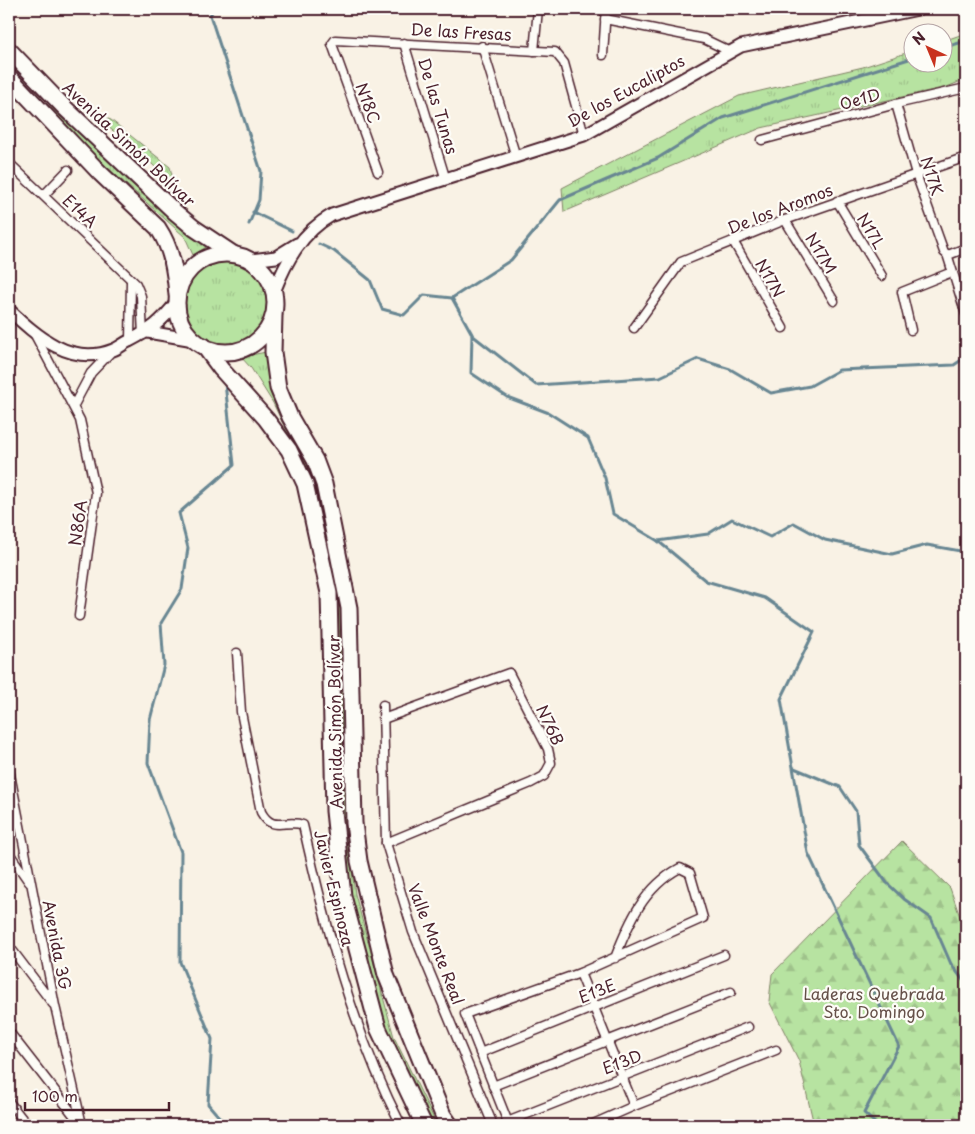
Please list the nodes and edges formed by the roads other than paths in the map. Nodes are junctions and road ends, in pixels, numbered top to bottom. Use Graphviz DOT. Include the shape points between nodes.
graph roads {
  1 [pos="538,9"];
  2 [pos="606,9"];
  3 [pos="918,9"];
  4 [pos="605,19"];
  5 [pos="404,43"];
  6 [pos="332,44"];
  7 [pos="482,46"];
  8 [pos="9,50"];
  9 [pos="534,51"];
  10 [pos="730,51"];
  11 [pos="603,55"];
  12 [pos="9,77"];
  13 [pos="966,88"];
  14 [pos="896,104"];
  15 [pos="584,135"];
  16 [pos="762,140"];
  17 [pos="516,157"];
  18 [pos="966,157"];
  19 [pos="9,163"];
  20 [pos="68,170"];
  21 [pos="378,172"];
  22 [pos="916,174"];
  23 [pos="445,177"];
  24 [pos="44,195"];
  25 [pos="837,201"];
  26 [pos="785,220"];
  27 [pos="733,241"];
  28 [pos="300,242"];
  29 [pos="966,248"];
  30 [pos="234,254"];
  31 [pos="947,255"];
  32 [pos="251,260"];
  33 [pos="952,272"];
  34 [pos="882,276"];
  35 [pos="130,281"];
  36 [pos="274,292"];
  37 [pos="177,301"];
  38 [pos="834,301"];
  39 [pos="9,310"];
  40 [pos="966,314"];
  41 [pos="274,315"];
  42 [pos="634,328"];
  43 [pos="783,328"];
  44 [pos="911,330"];
  45 [pos="146,333"];
  46 [pos="35,335"];
  47 [pos="130,340"];
  48 [pos="199,343"];
  49 [pos="112,350"];
  50 [pos="74,405"];
  51 [pos="79,616"];
  52 [pos="236,653"];
  53 [pos="383,705"];
  54 [pos="383,719"];
  55 [pos="9,769"];
  56 [pos="386,843"];
  57 [pos="9,854"];
  58 [pos="32,886"];
  59 [pos="9,946"];
  60 [pos="724,955"];
  61 [pos="615,958"];
  62 [pos="580,973"];
  63 [pos="731,992"];
  64 [pos="55,1006"];
  65 [pos="594,1007"];
  66 [pos="748,1027"];
  67 [pos="9,1032"];
  68 [pos="608,1041"];
  69 [pos="776,1050"];
  70 [pos="480,1053"];
  71 [pos="622,1076"];
  72 [pos="490,1077"];
  73 [pos="475,1082"];
  74 [pos="495,1090"];
  75 [pos="482,1098"];
  76 [pos="9,1102"];
  77 [pos="634,1106"];
  78 [pos="508,1124"];
  79 [pos="27,1125"];
  80 [pos="82,1125"];
  81 [pos="402,1125"];
  82 [pos="424,1125"];
  83 [pos="450,1125"];
  84 [pos="493,1125"];
  85 [pos="591,1125"];
  1 -- 9 [label="street"];
  2 -- 4 [label="street"];
  3 -- 10 [label="street, De los Eucaliptos"];
  4 -- 10 [label="street" via="704,39"];
  4 -- 11 [label="street"];
  5 -- 6 [label="street, De las Fresas" via="334,40"];
  5 -- 7 [label="street, De las Fresas"];
  5 -- 23 [label="street, De las Tunas"];
  6 -- 21 [label="street, N18C"];
  7 -- 9 [label="street, De las Fresas"];
  7 -- 17 [label="street"];
  8 -- 30 [label="highway, Avenida Simón Bolívar" via="175,212"];
  9 -- 15 [label="street, De las Fresas" via="552,51 560,55"];
  10 -- 15 [label="street, De los Eucaliptos"];
  12 -- 37 [label="highway, Avenida Simón Bolívar" via="100,173 158,228 174,264"];
  13 -- 14 [label="street, Oe1D"];
  14 -- 16 [label="street, Oe1D"];
  14 -- 22 [label="street, N17K"];
  15 -- 17 [label="street, De los Eucaliptos"];
  17 -- 23 [label="street, De los Eucaliptos"];
  18 -- 22 [label="street, De los Aromos"];
  19 -- 24 [label="street, E14A"];
  20 -- 24 [label="street"];
  22 -- 25 [label="street, De los Aromos"];
  22 -- 31 [label="street, N17K"];
  23 -- 28 [label="street, De los Eucaliptos" via="332,215 312,228"];
  24 -- 35 [label="street, E14A" via="126,272"];
  25 -- 26 [label="street, De los Aromos"];
  25 -- 34 [label="street, N17L"];
  26 -- 27 [label="street, De los Aromos"];
  26 -- 38 [label="street, N17M"];
  27 -- 42 [label="street, De los Aromos" via="681,262"];
  27 -- 43 [label="street, N17N"];
  28 -- 32 [label="street, De los Eucaliptos" via="276,257"];
  28 -- 36 [label="street, De los Eucaliptos" via="281,273"];
  29 -- 31 [label="street"];
  30 -- 32 [label="highway, Avenida Simón Bolívar"];
  30 -- 37 [label="highway, Avenida Simón Bolívar" via="203,260 182,283"];
  31 -- 33 [label="street, N17K"];
  32 -- 36 [label="highway, Avenida Simón Bolívar" via="270,279"];
  33 -- 40 [label="street, N17K"];
  33 -- 44 [label="street" via="902,292"];
  35 -- 45 [label="street, E14A" via="136,284 141,296"];
  35 -- 47 [label="street"];
  36 -- 41 [label="highway, Avenida Simón Bolívar"];
  37 -- 45 [label="street"];
  37 -- 48 [label="highway, Avenida Simón Bolívar" via="181,320"];
  39 -- 46 [label="street"];
  41 -- 48 [label="highway" via="263,334 246,348 232,352 217,351"];
  41 -- 83 [label="highway, Avenida Simón Bolívar" via="278,388 324,484 349,608 354,823 359,861 386,975 439,1106"];
  45 -- 47 [label="street"];
  45 -- 48 [label="street"];
  46 -- 49 [label="street" via="73,354"];
  46 -- 50 [label="street, N86A"];
  47 -- 49 [label="street"];
  48 -- 82 [label="highway, Avenida Simón Bolívar" via="266,419 289,450 305,484 329,593 334,811 343,896 378,1028"];
  49 -- 50 [label="street" via="91,373"];
  50 -- 51 [label="street, N86A" via="96,493"];
  52 -- 81 [label="street, Javier Espinoza" via="241,712 261,812 271,823 303,825 316,890 350,1006"];
  53 -- 54 [label="street, Valle Monte Real"];
  54 -- 56 [label="street, Valle Monte Real"];
  54 -- 56 [label="street, N76B" via="509,672 548,749 551,763 544,776 531,783"];
  55 -- 58 [label="street, Avenida 3G"];
  56 -- 73 [label="street, Valle Monte Real" via="412,932"];
  57 -- 58 [label="street"];
  58 -- 64 [label="street, Avenida 3G"];
  59 -- 64 [label="street"];
  60 -- 65 [label="street, E13E"];
  61 -- 61 [label="street" via="703,918 690,874 680,868 645,896 631,919"];
  61 -- 62 [label="street"];
  62 -- 65 [label="street"];
  62 -- 70 [label="street" via="465,1014"];
  63 -- 68 [label="street"];
  64 -- 80 [label="street, Avenida 3G"];
  65 -- 68 [label="street"];
  65 -- 70 [label="street, E13E"];
  66 -- 71 [label="street, E13D"];
  67 -- 80 [label="street"];
  68 -- 71 [label="street"];
  68 -- 74 [label="street"];
  69 -- 77 [label="street"];
  70 -- 72 [label="street"];
  71 -- 77 [label="street"];
  71 -- 78 [label="street, E13D"];
  72 -- 73 [label="street"];
  72 -- 74 [label="street"];
  73 -- 75 [label="street, Valle Monte Real"];
  74 -- 75 [label="street"];
  74 -- 78 [label="street"];
  75 -- 84 [label="street, Valle Monte Real"];
  76 -- 79 [label="street"];
  77 -- 85 [label="street"];
}
